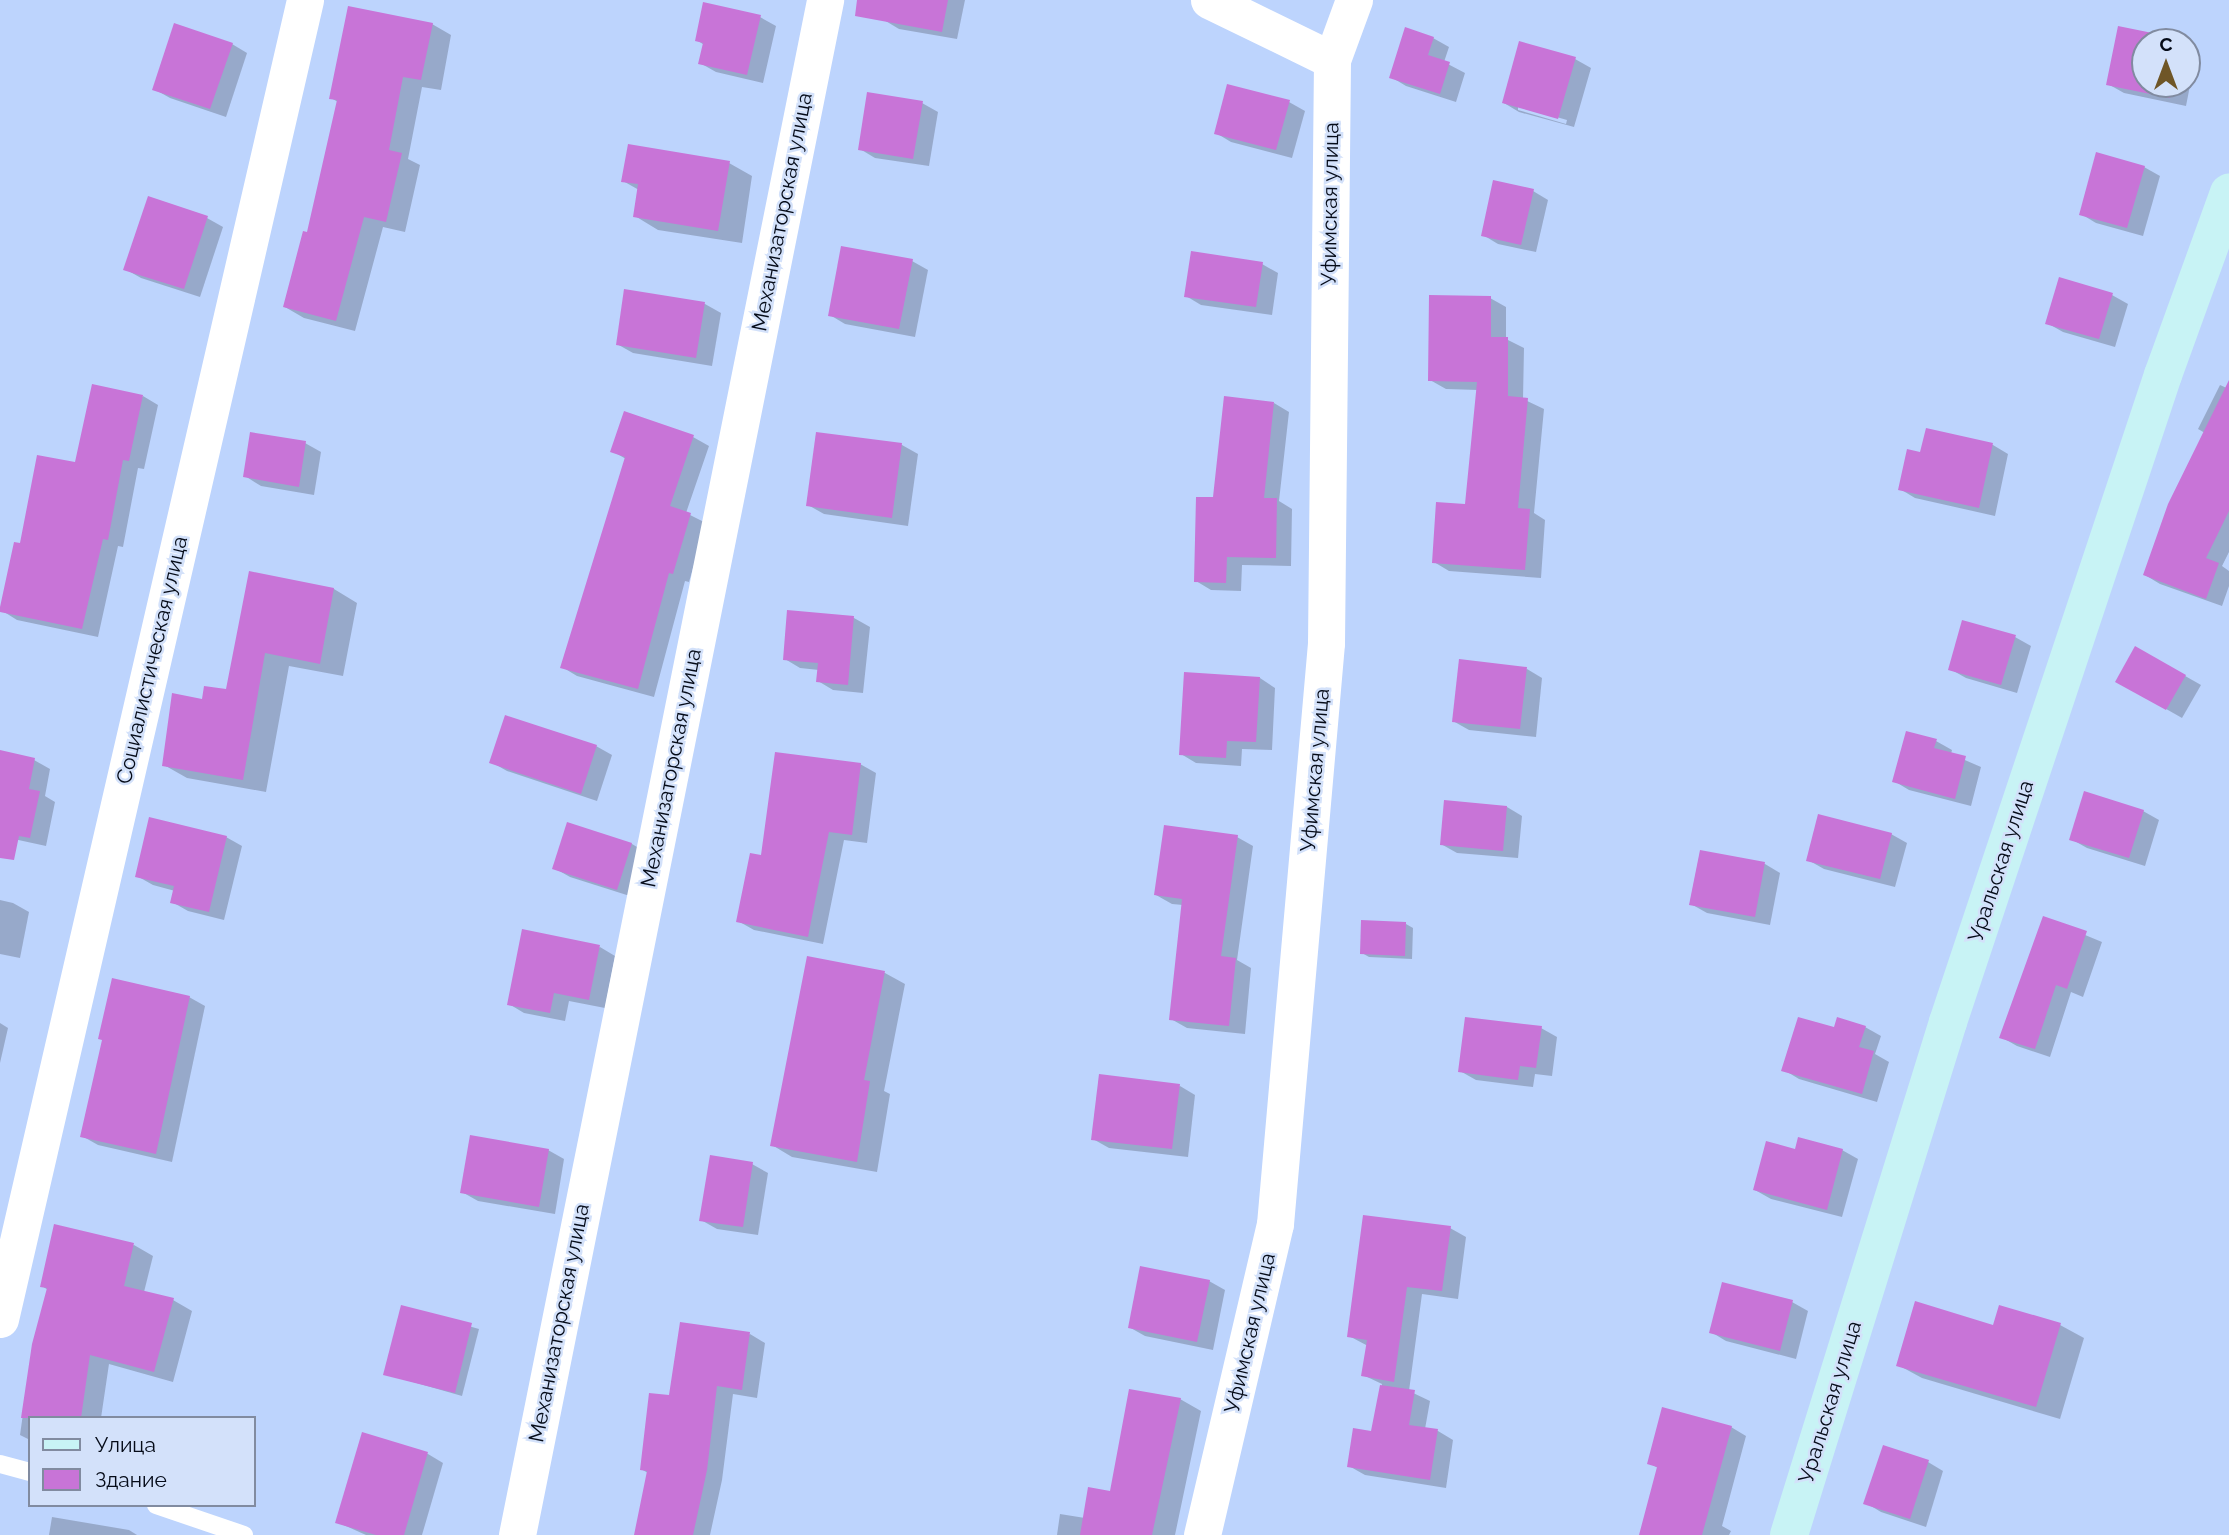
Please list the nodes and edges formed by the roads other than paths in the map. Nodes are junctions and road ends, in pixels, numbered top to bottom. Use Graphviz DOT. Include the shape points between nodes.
graph roads {
  1 [pos="305,0"];
  2 [pos="825,0"];
  3 [pos="1209,0"];
  4 [pos="1354,0"];
  5 [pos="1332,60"];
  6 [pos="2229,193"];
  7 [pos="0,1319"];
  8 [pos="0,1464"];
  9 [pos="28,1471"];
  10 [pos="162,1507"];
  11 [pos="244,1535"];
  12 [pos="517,1535"];
  13 [pos="1202,1535"];
  14 [pos="1789,1535"];
  1 -- 7 [label="street, Социалистическая улица"];
  2 -- 12 [label="street, Механизаторская улица"];
  3 -- 5 [label="street"];
  4 -- 5 [label="street, Уфимская улица"];
  5 -- 13 [label="street, Уфимская улица" via="1326,643 1277,1211"];
  6 -- 14 [label="main road, Уральская улица" via="2163,375 1948,1022"];
  8 -- 9 [label="lane"];
  10 -- 11 [label="lane"];
}
